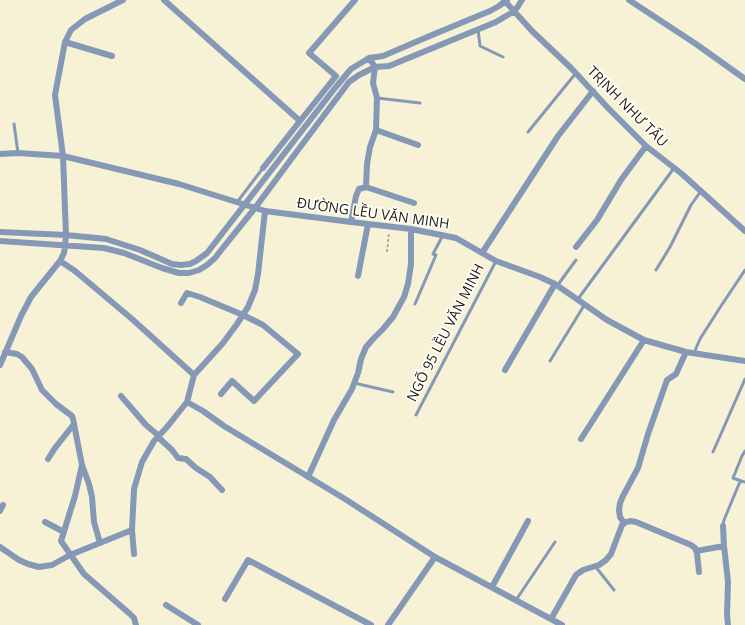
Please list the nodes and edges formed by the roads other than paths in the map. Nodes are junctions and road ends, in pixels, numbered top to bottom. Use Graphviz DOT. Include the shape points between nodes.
graph roads {
  1 [pos="124,0"];
  2 [pos="164,0"];
  3 [pos="355,0"];
  4 [pos="506,0"];
  5 [pos="522,0"];
  6 [pos="629,0"];
  7 [pos="515,11"];
  8 [pos="478,29"];
  9 [pos="65,42"];
  10 [pos="112,56"];
  11 [pos="503,57"];
  12 [pos="369,58"];
  13 [pos="375,67"];
  14 [pos="576,73"];
  15 [pos="745,79"];
  16 [pos="593,91"];
  17 [pos="377,98"];
  18 [pos="420,103"];
  19 [pos="300,121"];
  20 [pos="14,124"];
  21 [pos="376,130"];
  22 [pos="528,132"];
  23 [pos="418,145"];
  24 [pos="646,146"];
  25 [pos="18,153"];
  26 [pos="0,154"];
  27 [pos="63,156"];
  28 [pos="263,168"];
  29 [pos="674,168"];
  30 [pos="366,187"];
  31 [pos="701,191"];
  32 [pos="241,203"];
  33 [pos="414,203"];
  34 [pos="255,208"];
  35 [pos="265,211"];
  36 [pos="351,222"];
  37 [pos="368,224"];
  38 [pos="411,229"];
  39 [pos="745,231"];
  40 [pos="0,232"];
  41 [pos="443,235"];
  42 [pos="66,236"];
  43 [pos="0,242"];
  44 [pos="65,246"];
  45 [pos="576,247"];
  46 [pos="482,253"];
  47 [pos="151,254"];
  48 [pos="576,260"];
  49 [pos="60,261"];
  50 [pos="496,261"];
  51 [pos="148,263"];
  52 [pos="656,270"];
  53 [pos="745,270"];
  54 [pos="358,276"];
  55 [pos="556,285"];
  56 [pos="578,299"];
  57 [pos="180,303"];
  58 [pos="415,304"];
  59 [pos="585,304"];
  60 [pos="243,315"];
  61 [pos="644,340"];
  62 [pos="5,352"];
  63 [pos="686,352"];
  64 [pos="694,353"];
  65 [pos="550,361"];
  66 [pos="745,362"];
  67 [pos="0,365"];
  68 [pos="505,370"];
  69 [pos="194,375"];
  70 [pos="745,379"];
  71 [pos="354,383"];
  72 [pos="393,392"];
  73 [pos="221,394"];
  74 [pos="121,396"];
  75 [pos="187,402"];
  76 [pos="416,415"];
  77 [pos="74,424"];
  78 [pos="158,437"];
  79 [pos="581,439"];
  80 [pos="745,451"];
  81 [pos="713,452"];
  82 [pos="48,459"];
  83 [pos="82,465"];
  84 [pos="308,477"];
  85 [pos="741,481"];
  86 [pos="745,482"];
  87 [pos="222,490"];
  88 [pos="3,505"];
  89 [pos="0,511"];
  90 [pos="528,520"];
  91 [pos="45,522"];
  92 [pos="624,523"];
  93 [pos="723,526"];
  94 [pos="132,530"];
  95 [pos="64,532"];
  96 [pos="555,542"];
  97 [pos="100,543"];
  98 [pos="724,546"];
  99 [pos="0,547"];
  100 [pos="696,551"];
  101 [pos="134,554"];
  102 [pos="70,555"];
  103 [pos="435,557"];
  104 [pos="596,566"];
  105 [pos="699,572"];
  106 [pos="492,587"];
  107 [pos="614,590"];
  108 [pos="225,599"];
  109 [pos="516,600"];
  110 [pos="166,605"];
  111 [pos="551,619"];
  112 [pos="136,625"];
  113 [pos="198,625"];
  114 [pos="371,625"];
  115 [pos="388,625"];
  116 [pos="561,625"];
  117 [pos="728,625"];
  1 -- 9 [label="street" via="85,19 71,30"];
  2 -- 19 [label="street"];
  3 -- 19 [label="street" via="309,53 336,76"];
  4 -- 7 [label="street, TRỊNH NHƯ TẤU"];
  4 -- 12 [label="street" via="490,11 383,56"];
  5 -- 7 [label="street"];
  6 -- 15 [label="street"];
  7 -- 8 [label="street"];
  7 -- 14 [label="street, TRỊNH NHƯ TẤU"];
  8 -- 11 [label="lane" via="480,46"];
  8 -- 13 [label="street" via="389,66"];
  9 -- 10 [label="street"];
  9 -- 27 [label="street" via="54,94"];
  12 -- 13 [label="street"];
  12 -- 32 [label="street" via="351,69"];
  13 -- 17 [label="street" via="373,83"];
  13 -- 34 [label="street" via="349,82"];
  14 -- 16 [label="street, TRỊNH NHƯ TẤU"];
  14 -- 22 [label="lane"];
  16 -- 24 [label="street, TRỊNH NHƯ TẤU"];
  16 -- 46 [label="street" via="558,136"];
  17 -- 18 [label="lane"];
  17 -- 21 [label="street"];
  19 -- 28 [label="street"];
  20 -- 25 [label="lane"];
  21 -- 23 [label="street"];
  21 -- 30 [label="street" via="367,164"];
  24 -- 29 [label="street, TRỊNH NHƯ TẤU"];
  24 -- 45 [label="street"];
  25 -- 26 [label="street, ĐƯỜNG LỀU VĂN MINH"];
  25 -- 27 [label="street, ĐƯỜNG LỀU VĂN MINH"];
  27 -- 32 [label="street, ĐƯỜNG LỀU VĂN MINH" via="179,184"];
  27 -- 42 [label="street"];
  28 -- 32 [label="lane"];
  29 -- 31 [label="street, TRỊNH NHƯ TẤU"];
  29 -- 56 [label="lane"];
  30 -- 33 [label="street"];
  30 -- 36 [label="street" via="359,189"];
  31 -- 39 [label="street, TRỊNH NHƯ TẤU"];
  31 -- 52 [label="lane"];
  32 -- 34 [label="street, ĐƯỜNG LỀU VĂN MINH"];
  32 -- 47 [label="street" via="207,253 196,262 172,264"];
  34 -- 35 [label="street, ĐƯỜNG LỀU VĂN MINH"];
  34 -- 51 [label="street" via="215,258 199,270 179,272"];
  35 -- 36 [label="street, ĐƯỜNG LỀU VĂN MINH"];
  35 -- 60 [label="street" via="255,290"];
  36 -- 37 [label="street, ĐƯỜNG LỀU VĂN MINH"];
  37 -- 38 [label="street, ĐƯỜNG LỀU VĂN MINH"];
  37 -- 54 [label="street"];
  38 -- 41 [label="street, ĐƯỜNG LỀU VĂN MINH"];
  38 -- 71 [label="street" via="411,264 404,297 394,317 366,347"];
  40 -- 42 [label="street"];
  41 -- 46 [label="street, ĐƯỜNG LỀU VĂN MINH" via="456,238"];
  41 -- 58 [label="lane" via="433,254 436,255"];
  42 -- 44 [label="street"];
  42 -- 47 [label="street" via="106,239"];
  43 -- 44 [label="street"];
  44 -- 49 [label="street"];
  44 -- 51 [label="street" via="109,249"];
  46 -- 50 [label="street, ĐƯỜNG LỀU VĂN MINH"];
  47 -- 51 [label="street"];
  48 -- 55 [label="lane"];
  49 -- 62 [label="street" via="31,297"];
  49 -- 69 [label="street" via="118,307"];
  50 -- 55 [label="street, ĐƯỜNG LỀU VĂN MINH"];
  50 -- 76 [label="lane, NGÕ 95 LỀU VĂN MINH"];
  53 -- 64 [label="lane" via="718,308"];
  55 -- 56 [label="street, ĐƯỜNG LỀU VĂN MINH"];
  55 -- 68 [label="street"];
  56 -- 59 [label="street, ĐƯỜNG LỀU VĂN MINH"];
  57 -- 60 [label="street" via="186,293"];
  59 -- 61 [label="street, ĐƯỜNG LỀU VĂN MINH" via="607,320"];
  59 -- 65 [label="lane"];
  60 -- 69 [label="street" via="223,343"];
  60 -- 73 [label="street" via="262,325 298,354 254,401 232,381"];
  61 -- 63 [label="street, ĐƯỜNG LỀU VĂN MINH"];
  61 -- 79 [label="street"];
  62 -- 67 [label="street"];
  62 -- 77 [label="street" via="22,357 42,390 72,416"];
  63 -- 64 [label="street, ĐƯỜNG LỀU VĂN MINH"];
  63 -- 92 [label="street" via="676,374 667,380 638,468 620,503 620,517"];
  64 -- 66 [label="street, ĐƯỜNG LỀU VĂN MINH"];
  69 -- 75 [label="street"];
  70 -- 81 [label="lane"];
  71 -- 72 [label="lane"];
  71 -- 84 [label="street"];
  74 -- 78 [label="street"];
  75 -- 78 [label="street"];
  75 -- 84 [label="street"];
  77 -- 82 [label="street"];
  77 -- 83 [label="street"];
  78 -- 87 [label="street" via="178,458 186,459 210,477"];
  78 -- 94 [label="street" via="142,462 134,490"];
  80 -- 85 [label="lane" via="733,478"];
  83 -- 95 [label="street"];
  83 -- 97 [label="street" via="92,497 94,522"];
  84 -- 103 [label="street"];
  85 -- 86 [label="lane"];
  85 -- 93 [label="lane"];
  88 -- 89 [label="street"];
  90 -- 106 [label="street"];
  91 -- 95 [label="street"];
  92 -- 100 [label="street" via="631,520 691,545"];
  92 -- 104 [label="street" via="611,554"];
  93 -- 98 [label="street"];
  94 -- 97 [label="street"];
  94 -- 101 [label="street"];
  95 -- 102 [label="street" via="61,541"];
  96 -- 109 [label="lane"];
  97 -- 102 [label="street"];
  98 -- 100 [label="street"];
  98 -- 117 [label="street" via="728,582"];
  99 -- 102 [label="street" via="19,560 39,567 52,565"];
  100 -- 105 [label="street"];
  102 -- 112 [label="street" via="84,574 134,618"];
  103 -- 106 [label="street"];
  103 -- 115 [label="street"];
  104 -- 107 [label="lane"];
  104 -- 111 [label="street" via="576,575"];
  106 -- 109 [label="street"];
  108 -- 114 [label="street" via="248,560"];
  109 -- 111 [label="street"];
  110 -- 113 [label="street"];
  111 -- 116 [label="street"];
}
